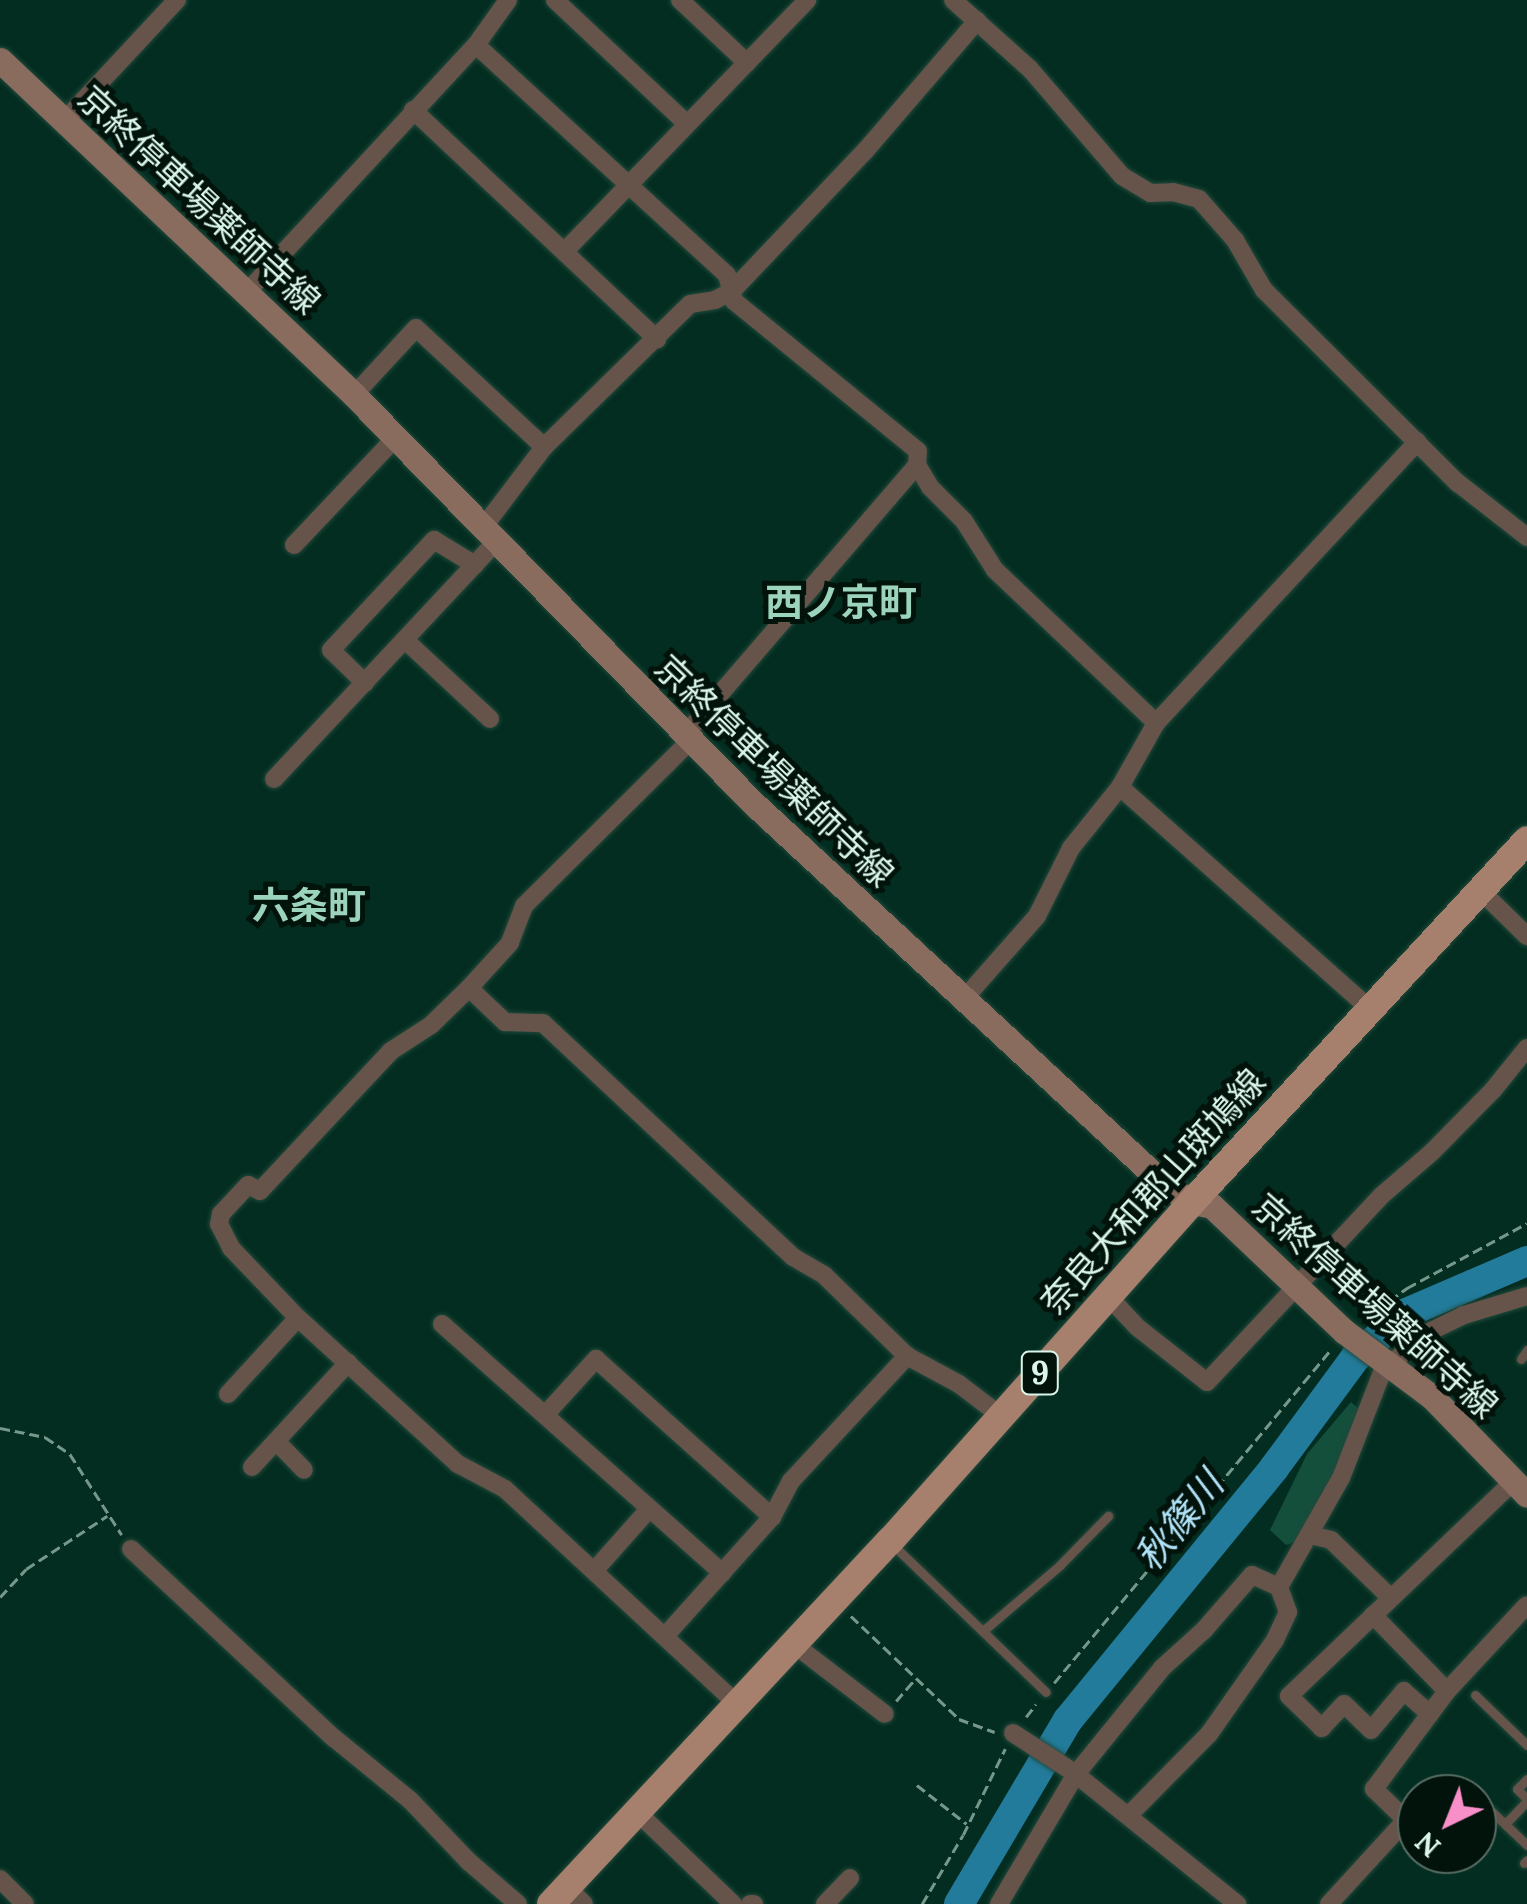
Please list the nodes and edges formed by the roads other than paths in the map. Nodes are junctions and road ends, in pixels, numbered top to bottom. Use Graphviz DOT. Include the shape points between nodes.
graph roads {
  1 [pos="177,0"];
  2 [pos="508,0"];
  3 [pos="554,0"];
  4 [pos="680,0"];
  5 [pos="952,0"];
  6 [pos="804,1"];
  7 [pos="977,21"];
  8 [pos="476,45"];
  9 [pos="0,60"];
  10 [pos="747,63"];
  11 [pos="414,110"];
  12 [pos="64,120"];
  13 [pos="687,124"];
  14 [pos="627,186"];
  15 [pos="565,251"];
  16 [pos="732,291"];
  17 [pos="246,293"];
  18 [pos="657,339"];
  19 [pos="354,396"];
  20 [pos="396,437"];
  21 [pos="1417,442"];
  22 [pos="544,447"];
  23 [pos="916,465"];
  24 [pos="489,536"];
  25 [pos="1527,537"];
  26 [pos="294,545"];
  27 [pos="475,565"];
  28 [pos="405,640"];
  29 [pos="364,682"];
  30 [pos="490,719"];
  31 [pos="1156,724"];
  32 [pos="687,739"];
  33 [pos="274,778"];
  34 [pos="1120,788"];
  35 [pos="1527,840"];
  36 [pos="1480,890"];
  37 [pos="1527,936"];
  38 [pos="469,988"];
  39 [pos="963,1000"];
  40 [pos="1370,1009"];
  41 [pos="1527,1048"];
  42 [pos="1192,1202"];
  43 [pos="1294,1286"];
  44 [pos="1527,1296"];
  45 [pos="1110,1297"];
  46 [pos="298,1318"];
  47 [pos="442,1324"];
  48 [pos="907,1356"];
  49 [pos="1386,1362"];
  50 [pos="348,1363"];
  51 [pos="228,1394"];
  52 [pos="545,1416"];
  53 [pos="1001,1416"];
  54 [pos="276,1441"];
  55 [pos="252,1467"];
  56 [pos="304,1470"];
  57 [pos="1520,1488"];
  58 [pos="649,1508"];
  59 [pos="1108,1516"];
  60 [pos="772,1517"];
  61 [pos="1310,1536"];
  62 [pos="890,1542"];
  63 [pos="131,1549"];
  64 [pos="594,1571"];
  65 [pos="722,1573"];
  66 [pos="1279,1587"];
  67 [pos="1392,1598"];
  68 [pos="1527,1604"];
  69 [pos="1373,1615"];
  70 [pos="984,1630"];
  71 [pos="666,1635"];
  72 [pos="794,1645"];
  73 [pos="1447,1691"];
  74 [pos="1046,1692"];
  75 [pos="1475,1696"];
  76 [pos="738,1705"];
  77 [pos="885,1714"];
  78 [pos="1430,1714"];
  79 [pos="1014,1735"];
  80 [pos="1527,1744"];
  81 [pos="1075,1773"];
  82 [pos="1527,1778"];
  83 [pos="1527,1800"];
  84 [pos="637,1812"];
  85 [pos="1129,1815"];
  86 [pos="1497,1817"];
  87 [pos="1505,1824"];
  88 [pos="1527,1845"];
  89 [pos="850,1878"];
  90 [pos="0,1879"];
  91 [pos="567,1898"];
  92 [pos="25,1904"];
  93 [pos="518,1904"];
  94 [pos="734,1904"];
  95 [pos="825,1904"];
  96 [pos="999,1904"];
  97 [pos="1236,1904"];
  98 [pos="1329,1904"];
  1 -- 12 [label="street"];
  2 -- 8 [label="street"];
  3 -- 13 [label="street"];
  4 -- 10 [label="street"];
  5 -- 7 [label="street"];
  6 -- 10 [label="street"];
  7 -- 16 [label="street"];
  7 -- 21 [label="street" via="1030,69 1122,176 1150,193 1200,200 1235,240 1264,290"];
  8 -- 11 [label="street"];
  8 -- 14 [label="street"];
  9 -- 12 [label="main road, 京終停車場薬師寺線"];
  10 -- 13 [label="street"];
  11 -- 15 [label="street"];
  11 -- 17 [label="street"];
  12 -- 17 [label="main road, 京終停車場薬師寺線"];
  13 -- 14 [label="street"];
  14 -- 15 [label="street"];
  14 -- 16 [label="street" via="727,275"];
  15 -- 18 [label="street"];
  16 -- 18 [label="street" via="690,304"];
  16 -- 23 [label="street" via="734,302 918,451"];
  17 -- 19 [label="main road, 京終停車場薬師寺線"];
  18 -- 22 [label="street"];
  19 -- 20 [label="main road, 京終停車場薬師寺線"];
  19 -- 22 [label="street" via="416,328"];
  20 -- 24 [label="main road, 京終停車場薬師寺線"];
  20 -- 26 [label="street"];
  21 -- 25 [label="street"];
  21 -- 31 [label="street"];
  22 -- 24 [label="street"];
  23 -- 31 [label="street" via="995,570"];
  23 -- 32 [label="street"];
  24 -- 27 [label="street"];
  24 -- 32 [label="main road, 京終停車場薬師寺線"];
  27 -- 28 [label="street"];
  27 -- 29 [label="street" via="434,540 330,650"];
  28 -- 29 [label="street"];
  28 -- 30 [label="street"];
  29 -- 33 [label="street"];
  31 -- 34 [label="street"];
  32 -- 38 [label="street" via="524,906 510,943"];
  32 -- 39 [label="main road, 京終停車場薬師寺線"];
  34 -- 39 [label="street" via="1071,848 1037,916"];
  34 -- 40 [label="street"];
  35 -- 36 [label="main road, 奈良大和郡山斑鳩線 / 9"];
  36 -- 37 [label="street"];
  36 -- 40 [label="main road, 奈良大和郡山斑鳩線 / 9"];
  38 -- 46 [label="street" via="390,1051 260,1191 248,1185 221,1214 230,1248"];
  38 -- 48 [label="street" via="505,1022 543,1023"];
  39 -- 42 [label="main road, 京終停車場薬師寺線" via="1164,1184"];
  40 -- 42 [label="main road, 奈良大和郡山斑鳩線 / 9"];
  41 -- 43 [label="street" via="1444,1140"];
  42 -- 43 [label="main road, 京終停車場薬師寺線" via="1212,1206"];
  42 -- 45 [label="main road, 奈良大和郡山斑鳩線 / 9"];
  43 -- 45 [label="street" via="1207,1382"];
  43 -- 49 [label="main road, 京終停車場薬師寺線"];
  44 -- 49 [label="street" via="1464,1315"];
  45 -- 53 [label="main road, 奈良大和郡山斑鳩線 / 9"];
  46 -- 50 [label="street"];
  46 -- 51 [label="street"];
  47 -- 52 [label="street"];
  48 -- 53 [label="street"];
  48 -- 60 [label="street" via="791,1482"];
  49 -- 57 [label="main road, 京終停車場薬師寺線" via="1432,1398"];
  49 -- 61 [label="street"];
  50 -- 54 [label="street"];
  50 -- 64 [label="street" via="458,1464 505,1489"];
  52 -- 58 [label="street"];
  52 -- 60 [label="street" via="596,1359"];
  53 -- 62 [label="main road, 奈良大和郡山斑鳩線 / 9"];
  54 -- 55 [label="street"];
  54 -- 56 [label="street"];
  57 -- 67 [label="street"];
  58 -- 64 [label="street"];
  58 -- 65 [label="street"];
  59 -- 70 [label="lane"];
  60 -- 65 [label="street"];
  61 -- 66 [label="street"];
  61 -- 67 [label="street" via="1331,1540"];
  62 -- 70 [label="lane"];
  62 -- 72 [label="main road, 奈良大和郡山斑鳩線 / 9"];
  63 -- 93 [label="street"];
  64 -- 71 [label="street"];
  65 -- 71 [label="street"];
  66 -- 81 [label="street" via="1252,1576 1162,1668"];
  66 -- 85 [label="street" via="1288,1612 1243,1690"];
  67 -- 69 [label="street"];
  68 -- 73 [label="street"];
  69 -- 73 [label="street"];
  69 -- 78 [label="street" via="1288,1696 1322,1728 1344,1704 1371,1730 1404,1691"];
  70 -- 74 [label="lane"];
  71 -- 76 [label="street"];
  72 -- 76 [label="main road, 奈良大和郡山斑鳩線 / 9"];
  72 -- 77 [label="street"];
  73 -- 78 [label="street"];
  75 -- 80 [label="lane"];
  76 -- 84 [label="main road, 奈良大和郡山斑鳩線 / 9"];
  78 -- 98 [label="street" via="1374,1789 1406,1820"];
  79 -- 81 [label="street"];
  81 -- 85 [label="street"];
  81 -- 96 [label="street"];
  82 -- 83 [label="lane" via="1517,1789"];
  83 -- 87 [label="lane"];
  84 -- 91 [label="main road, 奈良大和郡山斑鳩線 / 9"];
  84 -- 94 [label="street"];
  85 -- 97 [label="street"];
  86 -- 87 [label="lane"];
  87 -- 88 [label="lane"];
  89 -- 95 [label="street"];
  90 -- 92 [label="street"];
}
